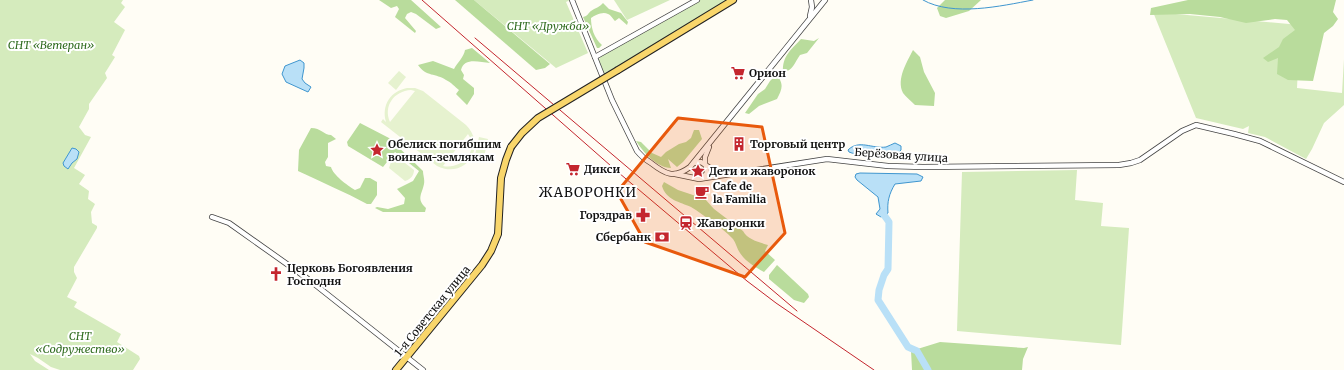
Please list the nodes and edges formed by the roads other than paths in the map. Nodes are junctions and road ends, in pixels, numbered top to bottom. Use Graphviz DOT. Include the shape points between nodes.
graph roads {
  1 [pos="572,0"];
  2 [pos="697,0"];
  3 [pos="732,0"];
  4 [pos="811,0"];
  5 [pos="824,0"];
  6 [pos="808,21"];
  7 [pos="595,57"];
  8 [pos="712,140"];
  9 [pos="705,165"];
  10 [pos="692,166"];
  11 [pos="675,174"];
  12 [pos="727,174"];
  13 [pos="694,177"];
  14 [pos="702,178"];
  15 [pos="1344,182"];
  16 [pos="212,217"];
  17 [pos="407,357"];
  18 [pos="396,370"];
  19 [pos="423,370"];
  1 -- 7 [label="street"];
  2 -- 7 [label="street"];
  3 -- 17 [label="main road, 1-я Советская улица, bridge" via="538,118 525,130 511,147 506,160 501,178 498,234 491,251"];
  4 -- 6 [label="street" via="812,10"];
  5 -- 6 [label="street"];
  6 -- 8 [label="street"];
  7 -- 11 [label="street" via="617,112 637,151 663,172"];
  8 -- 9 [label="street" via="706,152"];
  8 -- 10 [label="street"];
  9 -- 10 [label="street" via="698,162"];
  9 -- 12 [label="street" via="719,173"];
  9 -- 14 [label="street" via="707,173"];
  10 -- 11 [label="street"];
  10 -- 13 [label="street" via="691,174"];
  11 -- 13 [label="street"];
  12 -- 14 [label="street, Берёзовая улица"];
  12 -- 15 [label="street, Берёзовая улица" via="827,159 895,166 955,168 1128,164 1140,160 1182,130 1196,125 1260,141"];
  13 -- 14 [label="street"];
  16 -- 17 [label="street" via="229,223 302,274"];
  17 -- 18 [label="main road, 1-я Советская улица"];
  17 -- 19 [label="street"];
}
